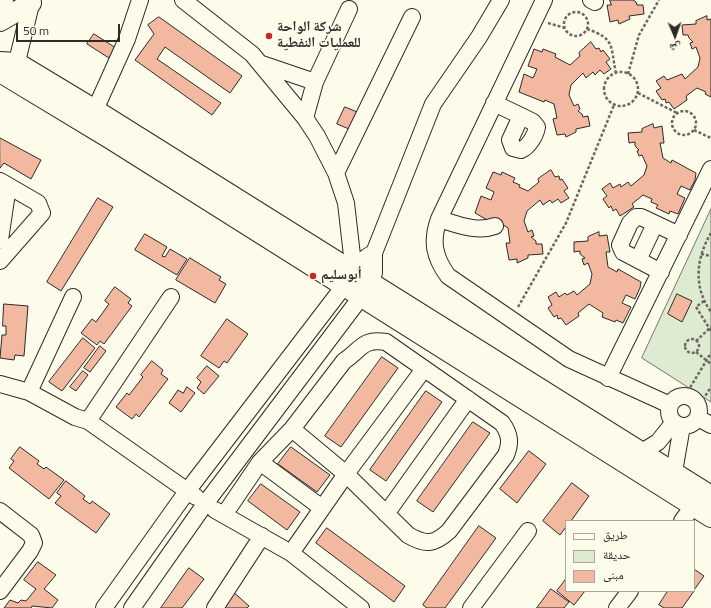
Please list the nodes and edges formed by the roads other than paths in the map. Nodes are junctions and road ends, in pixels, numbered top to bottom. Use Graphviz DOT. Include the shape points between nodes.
graph roads {
  1 [pos="5,0"];
  2 [pos="140,0"];
  3 [pos="183,0"];
  4 [pos="501,0"];
  5 [pos="544,0"];
  6 [pos="32,2"];
  7 [pos="0,3"];
  8 [pos="349,9"];
  9 [pos="412,17"];
  10 [pos="0,21"];
  11 [pos="262,64"];
  12 [pos="7,69"];
  13 [pos="315,82"];
  14 [pos="494,103"];
  15 [pos="95,110"];
  16 [pos="521,116"];
  17 [pos="305,118"];
  18 [pos="711,169"];
  19 [pos="336,173"];
  20 [pos="4,184"];
  21 [pos="439,219"];
  22 [pos="655,224"];
  23 [pos="495,226"];
  24 [pos="679,235"];
  25 [pos="0,240"];
  26 [pos="638,260"];
  27 [pos="0,261"];
  28 [pos="661,272"];
  29 [pos="357,285"];
  30 [pos="73,296"];
  31 [pos="171,297"];
  32 [pos="424,369"];
  33 [pos="608,378"];
  34 [pos="0,384"];
  35 [pos="29,392"];
  36 [pos="468,399"];
  37 [pos="670,405"];
  38 [pos="703,416"];
  39 [pos="88,421"];
  40 [pos="678,424"];
  41 [pos="292,428"];
  42 [pos="642,452"];
  43 [pos="260,462"];
  44 [pos="674,472"];
  45 [pos="346,474"];
  46 [pos="188,490"];
  47 [pos="698,503"];
  48 [pos="205,504"];
  49 [pos="322,508"];
  50 [pos="0,511"];
  51 [pos="386,514"];
  52 [pos="224,515"];
  53 [pos="711,517"];
  54 [pos="528,531"];
  55 [pos="262,536"];
  56 [pos="291,553"];
  57 [pos="0,591"];
  58 [pos="629,592"];
  59 [pos="104,608"];
  60 [pos="132,608"];
  61 [pos="215,608"];
  62 [pos="361,608"];
  63 [pos="471,608"];
  64 [pos="617,608"];
  1 -- 7 [label="street"];
  2 -- 15 [label="street" via="127,39"];
  3 -- 11 [label="street" via="236,40"];
  4 -- 29 [label="street" via="433,104 374,253 375,266"];
  5 -- 14 [label="street"];
  6 -- 10 [label="main road"];
  6 -- 12 [label="street"];
  8 -- 13 [label="street"];
  9 -- 19 [label="street"];
  11 -- 13 [label="street"];
  11 -- 17 [label="street"];
  12 -- 15 [label="main road"];
  12 -- 29 [label="main road" via="111,139"];
  13 -- 17 [label="street"];
  14 -- 16 [label="street"];
  14 -- 21 [label="street"];
  15 -- 29 [label="main road"];
  17 -- 19 [label="street" via="318,136"];
  18 -- 24 [label="street"];
  19 -- 29 [label="street" via="346,203"];
  20 -- 25 [label="street"];
  20 -- 27 [label="street" via="38,203 42,213"];
  21 -- 23 [label="street" via="474,229"];
  21 -- 33 [label="street" via="433,239 435,252 448,276 569,359"];
  22 -- 24 [label="street"];
  22 -- 26 [label="street"];
  22 -- 26 [label="street" via="636,217 621,241 621,248 625,254"];
  24 -- 28 [label="street"];
  26 -- 28 [label="street"];
  28 -- 33 [label="street"];
  29 -- 42 [label="main road"];
  29 -- 46 [label="street"];
  29 -- 47 [label="main road"];
  29 -- 48 [label="street"];
  30 -- 35 [label="street"];
  31 -- 39 [label="street"];
  32 -- 36 [label="street"];
  32 -- 41 [label="street" via="386,342 375,340 364,343 354,355 344,361"];
  32 -- 45 [label="street"];
  33 -- 37 [label="street"];
  34 -- 35 [label="street"];
  35 -- 39 [label="street" via="75,417"];
  36 -- 51 [label="street"];
  36 -- 51 [label="street" via="502,423 507,430 510,443 506,455 441,539 420,542 408,535"];
  37 -- 38 [label="street" via="679,397 691,397"];
  37 -- 40 [label="street" via="670,417"];
  38 -- 40 [label="street" via="689,426"];
  39 -- 46 [label="street"];
  40 -- 42 [label="street"];
  40 -- 44 [label="street"];
  41 -- 43 [label="street"];
  41 -- 45 [label="street"];
  42 -- 44 [label="main road"];
  43 -- 49 [label="street"];
  43 -- 52 [label="street"];
  44 -- 47 [label="main road"];
  45 -- 49 [label="street"];
  45 -- 51 [label="street"];
  46 -- 48 [label="street"];
  46 -- 59 [label="street"];
  47 -- 53 [label="main road"];
  48 -- 52 [label="street"];
  48 -- 60 [label="street"];
  49 -- 56 [label="street"];
  50 -- 57 [label="street" via="31,535 34,543"];
  52 -- 55 [label="street"];
  54 -- 63 [label="street"];
  55 -- 56 [label="street"];
  55 -- 61 [label="street"];
  56 -- 62 [label="street"];
  58 -- 64 [label="street"];
}
